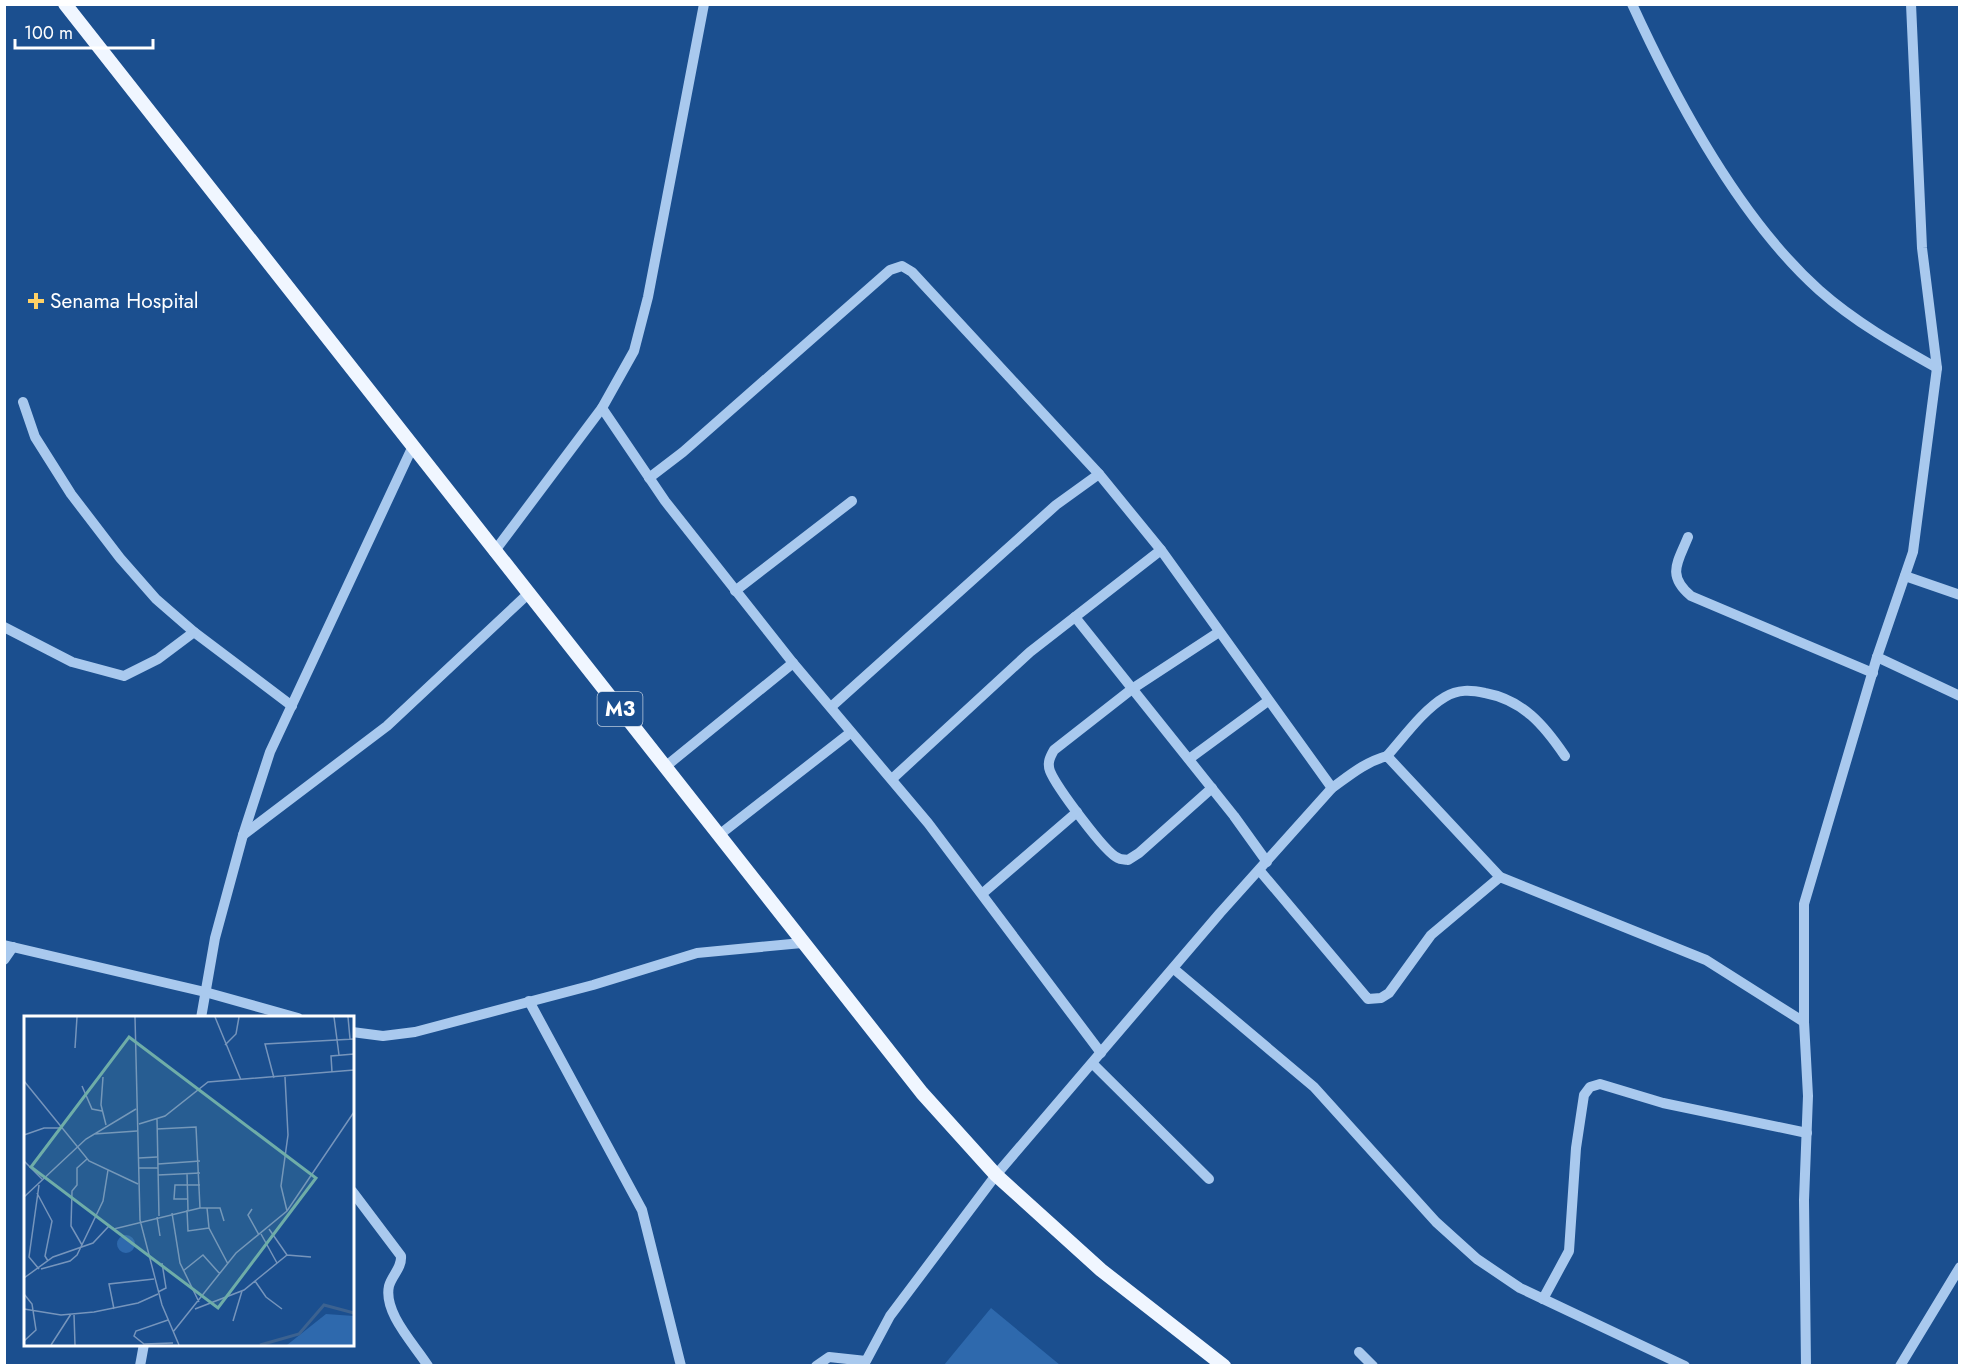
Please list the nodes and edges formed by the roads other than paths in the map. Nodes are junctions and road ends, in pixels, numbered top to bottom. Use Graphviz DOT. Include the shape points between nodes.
graph roads {
  1 [pos="65,4"];
  2 [pos="704,4"];
  3 [pos="1632,4"];
  4 [pos="1911,4"];
  5 [pos="1937,368"];
  6 [pos="22,402"];
  7 [pos="602,408"];
  8 [pos="412,448"];
  9 [pos="1099,474"];
  10 [pos="649,478"];
  11 [pos="852,501"];
  12 [pos="1688,537"];
  13 [pos="1161,550"];
  14 [pos="494,552"];
  15 [pos="1905,576"];
  16 [pos="735,591"];
  17 [pos="528,594"];
  18 [pos="1959,595"];
  19 [pos="1075,617"];
  20 [pos="4,627"];
  21 [pos="194,632"];
  22 [pos="1219,632"];
  23 [pos="1877,657"];
  24 [pos="792,663"];
  25 [pos="1873,673"];
  26 [pos="1132,689"];
  27 [pos="1959,696"];
  28 [pos="1268,701"];
  29 [pos="292,706"];
  30 [pos="831,707"];
  31 [pos="850,733"];
  32 [pos="1387,756"];
  33 [pos="1565,756"];
  34 [pos="1189,759"];
  35 [pos="665,767"];
  36 [pos="892,778"];
  37 [pos="1212,788"];
  38 [pos="1332,789"];
  39 [pos="1077,812"];
  40 [pos="243,835"];
  41 [pos="719,835"];
  42 [pos="1267,862"];
  43 [pos="1260,872"];
  44 [pos="1500,877"];
  45 [pos="983,893"];
  46 [pos="802,943"];
  47 [pos="9,946"];
  48 [pos="4,960"];
  49 [pos="1174,969"];
  50 [pos="206,992"];
  51 [pos="529,1001"];
  52 [pos="201,1016"];
  53 [pos="294,1016"];
  54 [pos="1804,1022"];
  55 [pos="354,1032"];
  56 [pos="1101,1053"];
  57 [pos="1094,1064"];
  58 [pos="1807,1133"];
  59 [pos="996,1175"];
  60 [pos="1209,1179"];
  61 [pos="354,1194"];
  62 [pos="1959,1267"];
  63 [pos="1543,1299"];
  64 [pos="144,1346"];
  65 [pos="1359,1352"];
  66 [pos="140,1365"];
  67 [pos="428,1365"];
  68 [pos="681,1365"];
  69 [pos="816,1365"];
  70 [pos="1224,1365"];
  71 [pos="1372,1365"];
  72 [pos="1685,1365"];
  73 [pos="1806,1365"];
  74 [pos="1900,1365"];
  1 -- 8 [label="main road, M3"];
  2 -- 7 [label="street" via="642,325 633,351"];
  3 -- 5 [label="street" via="1648,41 1707,146 1768,237 1819,290 1868,328"];
  4 -- 5 [label="street" via="1922,248"];
  5 -- 15 [label="street" via="1913,552"];
  6 -- 21 [label="street" via="35,437 71,494 141,583"];
  7 -- 10 [label="street"];
  7 -- 14 [label="street"];
  8 -- 14 [label="main road, M3"];
  8 -- 29 [label="street"];
  9 -- 10 [label="street" via="903,266 890,270"];
  9 -- 13 [label="street"];
  9 -- 30 [label="street" via="1056,506"];
  10 -- 16 [label="street"];
  11 -- 16 [label="street"];
  12 -- 25 [label="street" via="1675,571 1679,586 1691,596"];
  13 -- 19 [label="street"];
  13 -- 22 [label="street"];
  14 -- 17 [label="main road, M3"];
  15 -- 18 [label="street"];
  15 -- 23 [label="street"];
  16 -- 24 [label="street"];
  17 -- 35 [label="main road, M3"];
  17 -- 40 [label="street" via="387,726"];
  19 -- 26 [label="street"];
  19 -- 36 [label="street" via="996,682"];
  20 -- 21 [label="street" via="72,662 124,676 158,659"];
  21 -- 29 [label="street"];
  22 -- 26 [label="street"];
  22 -- 28 [label="street"];
  23 -- 25 [label="street"];
  23 -- 27 [label="street"];
  24 -- 30 [label="street"];
  24 -- 35 [label="street"];
  25 -- 54 [label="street" via="1804,904"];
  26 -- 34 [label="street"];
  26 -- 39 [label="street" via="1054,750 1048,760 1049,770"];
  28 -- 34 [label="street"];
  28 -- 38 [label="street"];
  29 -- 40 [label="street" via="270,752"];
  30 -- 31 [label="street"];
  31 -- 36 [label="street"];
  31 -- 41 [label="street"];
  32 -- 33 [label="street" via="1444,697 1473,690 1522,705 1549,732"];
  32 -- 38 [label="street" via="1363,764"];
  32 -- 44 [label="street"];
  34 -- 37 [label="street"];
  35 -- 41 [label="main road, M3"];
  36 -- 45 [label="street"];
  37 -- 39 [label="street" via="1128,860 1118,858"];
  37 -- 42 [label="street"];
  38 -- 42 [label="street"];
  39 -- 45 [label="street"];
  40 -- 50 [label="street" via="215,938"];
  41 -- 46 [label="main road, M3"];
  42 -- 43 [label="street"];
  43 -- 44 [label="street" via="1368,999 1374,1000 1389,993 1431,935"];
  43 -- 49 [label="street"];
  44 -- 54 [label="street" via="1706,960"];
  45 -- 56 [label="street"];
  46 -- 51 [label="street" via="697,952 593,986"];
  46 -- 59 [label="main road, M3" via="922,1093"];
  47 -- 48 [label="street"];
  47 -- 50 [label="street"];
  49 -- 56 [label="street"];
  49 -- 63 [label="street" via="1314,1087 1436,1222 1477,1259"];
  50 -- 52 [label="street"];
  50 -- 53 [label="street"];
  51 -- 55 [label="street" via="415,1032 383,1036"];
  51 -- 68 [label="street" via="642,1210"];
  54 -- 58 [label="street"];
  56 -- 57 [label="street"];
  57 -- 59 [label="street"];
  57 -- 60 [label="street"];
  58 -- 63 [label="street" via="1663,1103 1600,1084 1590,1087 1584,1095 1576,1148 1569,1251"];
  58 -- 73 [label="street"];
  59 -- 69 [label="street" via="896,1307 866,1361 829,1358"];
  59 -- 70 [label="main road, M3" via="1101,1270"];
  61 -- 67 [label="street" via="401,1256 389,1286 389,1300 395,1317"];
  62 -- 74 [label="street"];
  63 -- 72 [label="street"];
  64 -- 66 [label="street"];
  65 -- 71 [label="street"];
}
